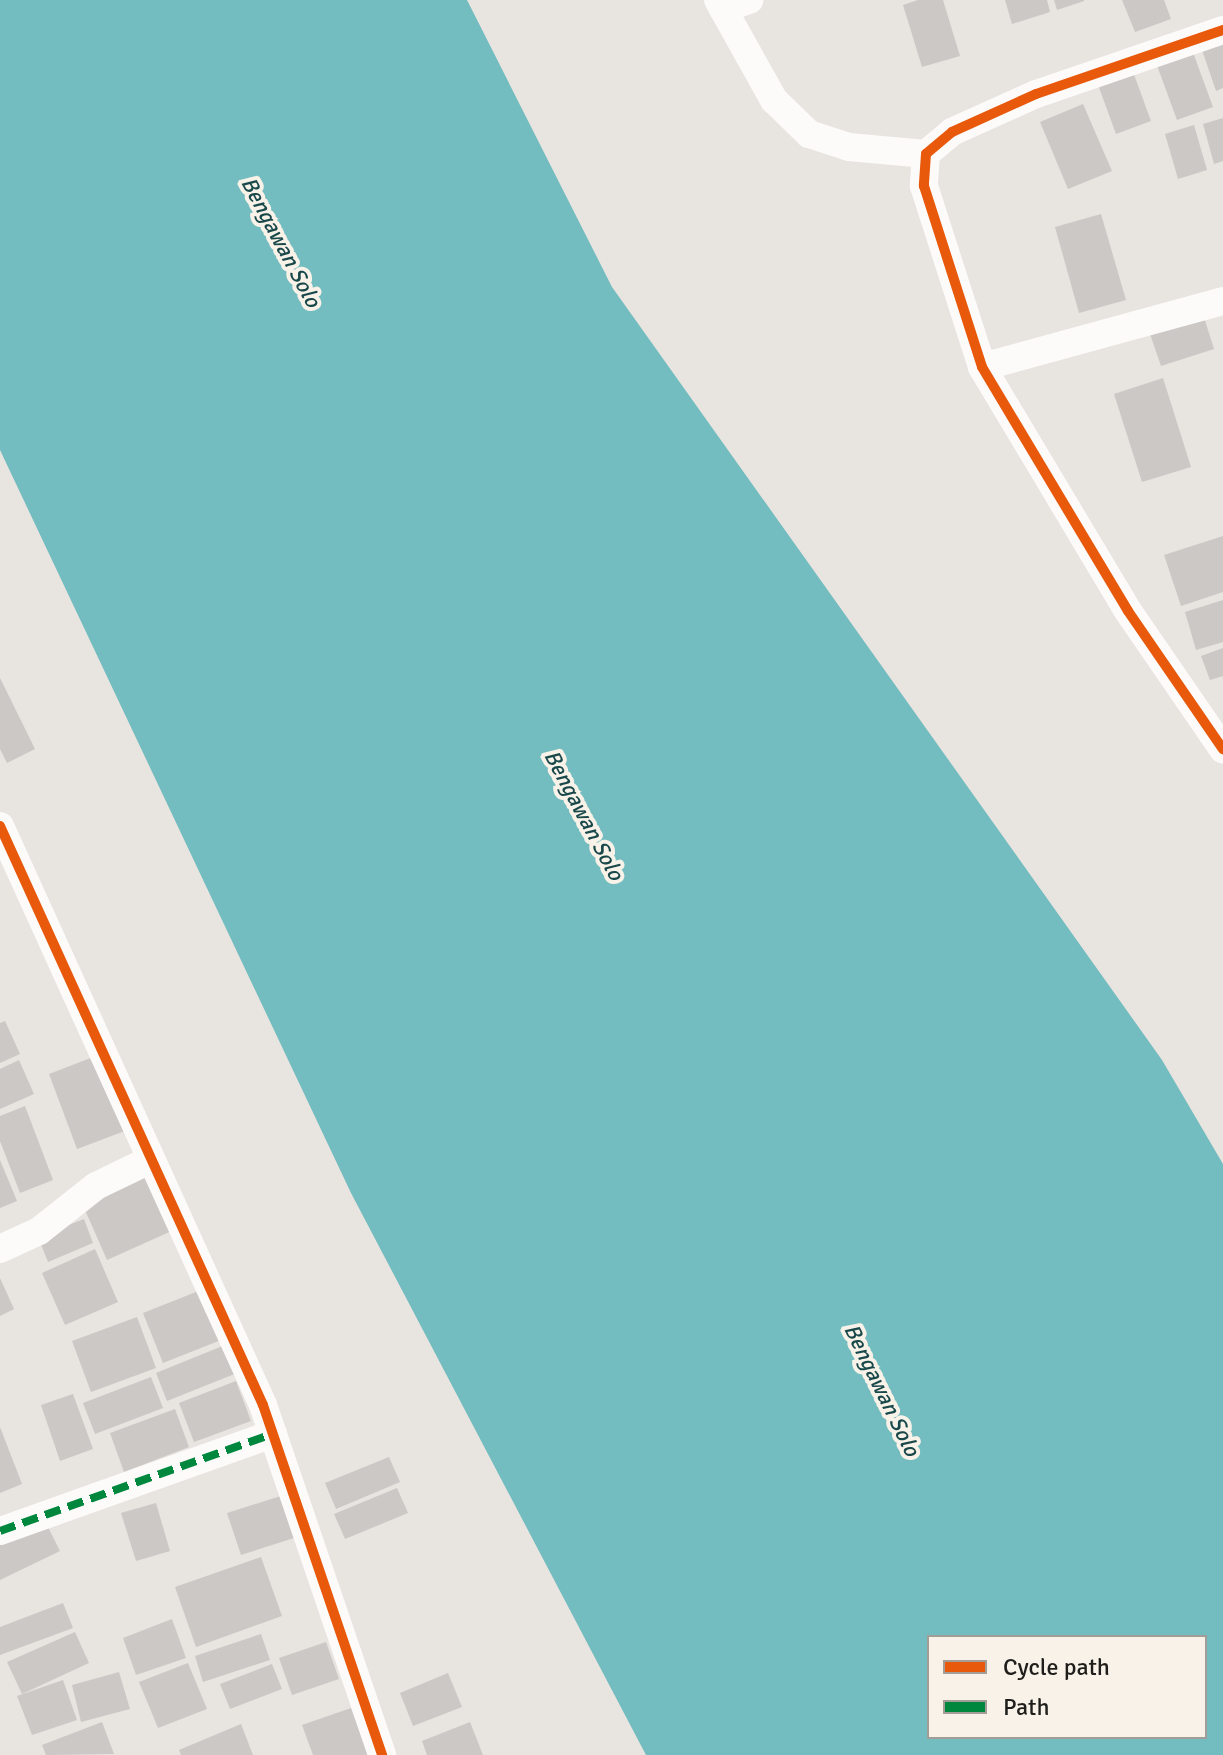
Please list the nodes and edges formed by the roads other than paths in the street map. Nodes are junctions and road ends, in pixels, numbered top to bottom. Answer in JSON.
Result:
{"nodes":[{"id":1,"x":730,"y":3,"type":"edge"},
{"id":2,"x":1223,"y":30,"type":"edge"},
{"id":3,"x":926,"y":154,"type":"junction"},
{"id":4,"x":1223,"y":301,"type":"edge"},
{"id":5,"x":982,"y":367,"type":"junction"},
{"id":6,"x":1223,"y":749,"type":"edge"},
{"id":7,"x":2,"y":835,"type":"edge"},
{"id":8,"x":150,"y":1160,"type":"junction"},
{"id":9,"x":0,"y":1249,"type":"edge"},
{"id":10,"x":273,"y":1434,"type":"junction"},
{"id":11,"x":0,"y":1531,"type":"edge"},
{"id":12,"x":382,"y":1755,"type":"edge"}],
"edges":[{"from":1,"to":3,"type":"street"},
{"from":2,"to":3,"type":"street"},
{"from":3,"to":5,"type":"street"},
{"from":4,"to":5,"type":"street"},
{"from":5,"to":6,"type":"street"},
{"from":7,"to":8,"type":"street"},
{"from":8,"to":9,"type":"street"},
{"from":8,"to":10,"type":"street"},
{"from":10,"to":11,"type":"street"},
{"from":10,"to":12,"type":"street"}]}
